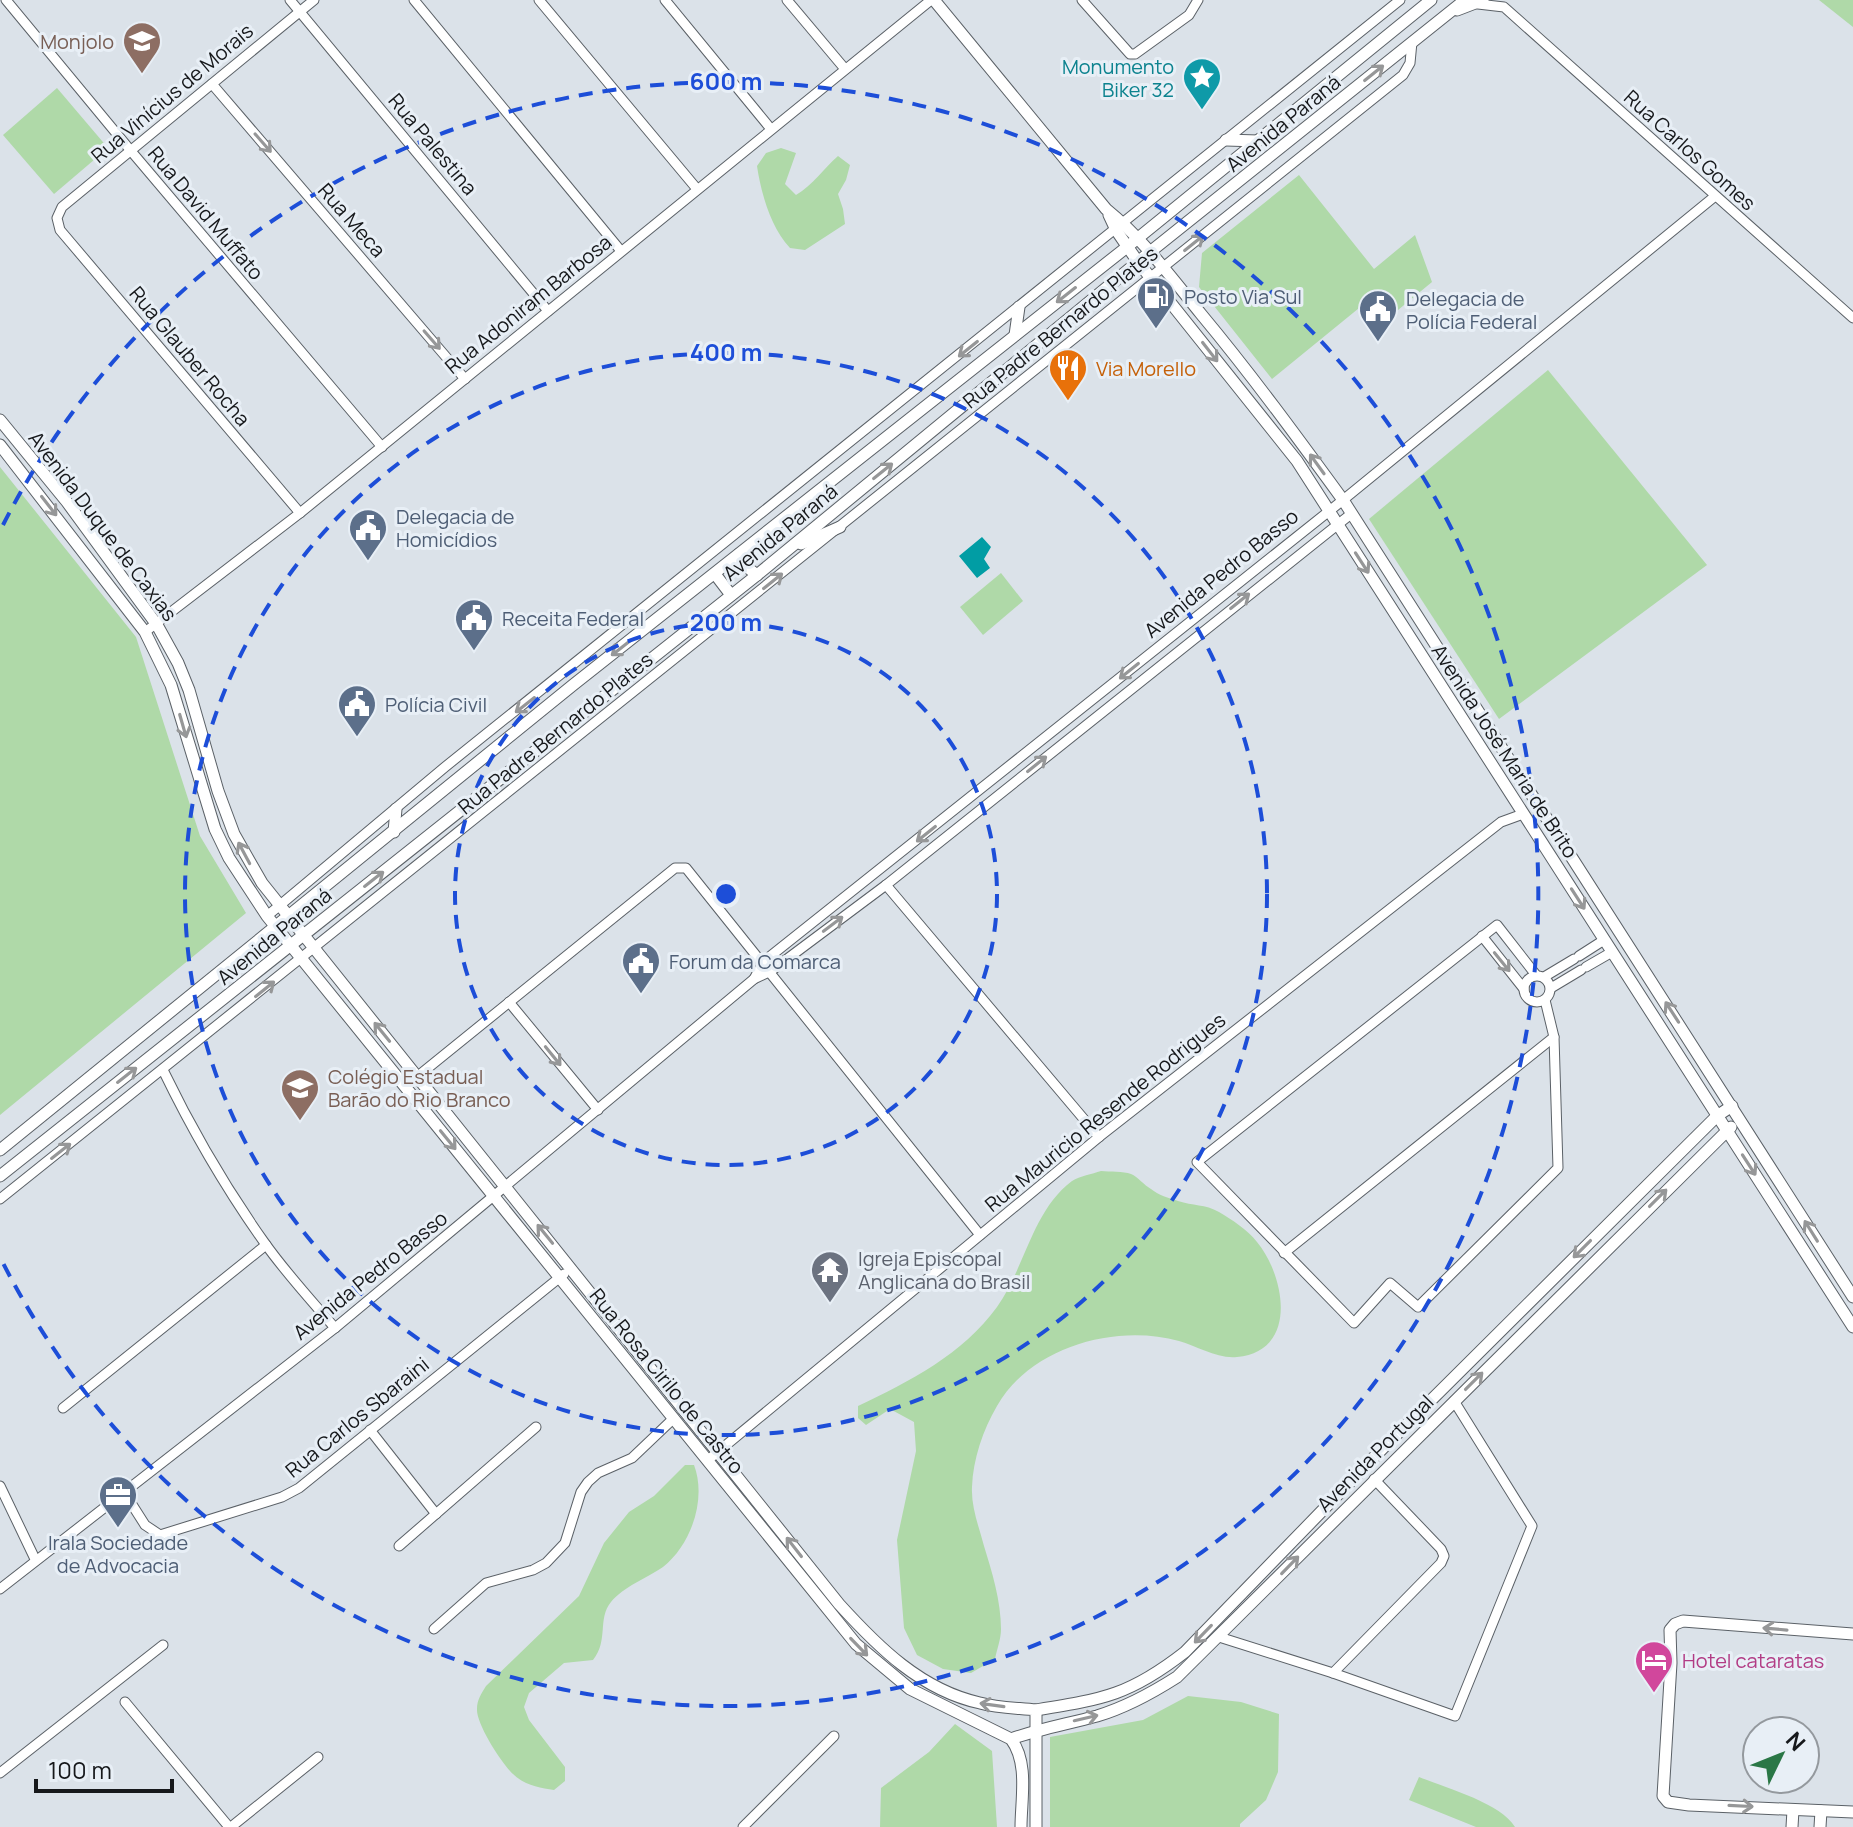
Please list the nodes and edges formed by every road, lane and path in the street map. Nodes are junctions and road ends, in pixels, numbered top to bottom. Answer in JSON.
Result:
{"nodes":[{"id":1,"x":6,"y":0,"type":"edge"},
{"id":2,"x":290,"y":0,"type":"edge"},
{"id":3,"x":314,"y":0,"type":"edge"},
{"id":4,"x":414,"y":0,"type":"edge"},
{"id":5,"x":539,"y":0,"type":"edge"},
{"id":6,"x":665,"y":0,"type":"edge"},
{"id":7,"x":787,"y":0,"type":"edge"},
{"id":8,"x":932,"y":0,"type":"edge"},
{"id":9,"x":1082,"y":0,"type":"edge"},
{"id":10,"x":1198,"y":0,"type":"edge"},
{"id":11,"x":1400,"y":0,"type":"edge"},
{"id":12,"x":1431,"y":0,"type":"edge"},
{"id":13,"x":1465,"y":0,"type":"edge"},
{"id":14,"x":1480,"y":2,"type":"edge"},
{"id":15,"x":1503,"y":4,"type":"edge"},
{"id":16,"x":299,"y":12,"type":"junction"},
{"id":17,"x":1449,"y":13,"type":"junction"},
{"id":18,"x":1412,"y":42,"type":"junction"},
{"id":19,"x":845,"y":69,"type":"junction"},
{"id":20,"x":212,"y":84,"type":"junction"},
{"id":21,"x":771,"y":129,"type":"junction"},
{"id":22,"x":1226,"y":140,"type":"junction"},
{"id":23,"x":1258,"y":141,"type":"junction"},
{"id":24,"x":131,"y":151,"type":"junction"},
{"id":25,"x":697,"y":189,"type":"junction"},
{"id":26,"x":1714,"y":197,"type":"junction"},
{"id":27,"x":57,"y":218,"type":"joint"},
{"id":28,"x":1120,"y":226,"type":"junction"},
{"id":29,"x":1138,"y":237,"type":"junction"},
{"id":30,"x":1127,"y":247,"type":"junction"},
{"id":31,"x":621,"y":251,"type":"junction"},
{"id":32,"x":1150,"y":252,"type":"junction"},
{"id":33,"x":1138,"y":262,"type":"junction"},
{"id":34,"x":1163,"y":267,"type":"junction"},
{"id":35,"x":1151,"y":278,"type":"junction"},
{"id":36,"x":1019,"y":307,"type":"junction"},
{"id":37,"x":548,"y":311,"type":"junction"},
{"id":38,"x":1853,"y":318,"type":"edge"},
{"id":39,"x":1015,"y":335,"type":"junction"},
{"id":40,"x":465,"y":379,"type":"junction"},
{"id":41,"x":1254,"y":379,"type":"junction"},
{"id":42,"x":1237,"y":387,"type":"junction"},
{"id":43,"x":0,"y":420,"type":"edge"},
{"id":44,"x":0,"y":445,"type":"edge"},
{"id":45,"x":382,"y":447,"type":"junction"},
{"id":46,"x":1343,"y":500,"type":"junction"},
{"id":47,"x":1328,"y":510,"type":"junction"},
{"id":48,"x":300,"y":513,"type":"junction"},
{"id":49,"x":1351,"y":514,"type":"junction"},
{"id":50,"x":1337,"y":524,"type":"junction"},
{"id":51,"x":840,"y":527,"type":"junction"},
{"id":52,"x":783,"y":553,"type":"junction"},
{"id":53,"x":739,"y":554,"type":"junction"},
{"id":54,"x":715,"y":574,"type":"junction"},
{"id":55,"x":757,"y":575,"type":"junction"},
{"id":56,"x":731,"y":595,"type":"junction"},
{"id":57,"x":157,"y":625,"type":"junction"},
{"id":58,"x":145,"y":632,"type":"junction"},
{"id":59,"x":396,"y":809,"type":"junction"},
{"id":60,"x":1523,"y":814,"type":"junction"},
{"id":61,"x":394,"y":832,"type":"junction"},
{"id":62,"x":886,"y":885,"type":"junction"},
{"id":63,"x":280,"y":906,"type":"junction"},
{"id":64,"x":267,"y":916,"type":"junction"},
{"id":65,"x":288,"y":917,"type":"junction"},
{"id":66,"x":276,"y":928,"type":"junction"},
{"id":67,"x":303,"y":935,"type":"junction"},
{"id":68,"x":1482,"y":936,"type":"junction"},
{"id":69,"x":1604,"y":940,"type":"junction"},
{"id":70,"x":291,"y":945,"type":"junction"},
{"id":71,"x":315,"y":949,"type":"junction"},
{"id":72,"x":1612,"y":952,"type":"junction"},
{"id":73,"x":302,"y":959,"type":"junction"},
{"id":74,"x":1574,"y":959,"type":"junction"},
{"id":75,"x":763,"y":962,"type":"junction"},
{"id":76,"x":1581,"y":970,"type":"junction"},
{"id":77,"x":771,"y":971,"type":"junction"},
{"id":78,"x":1540,"y":976,"type":"junction"},
{"id":79,"x":754,"y":979,"type":"junction"},
{"id":80,"x":1551,"y":988,"type":"junction"},
{"id":81,"x":1524,"y":989,"type":"junction"},
{"id":82,"x":1545,"y":1000,"type":"junction"},
{"id":83,"x":509,"y":1002,"type":"junction"},
{"id":84,"x":1554,"y":1037,"type":"junction"},
{"id":85,"x":163,"y":1070,"type":"junction"},
{"id":86,"x":418,"y":1076,"type":"junction"},
{"id":87,"x":1732,"y":1106,"type":"junction"},
{"id":88,"x":598,"y":1110,"type":"junction"},
{"id":89,"x":1717,"y":1116,"type":"junction"},
{"id":90,"x":1741,"y":1121,"type":"junction"},
{"id":91,"x":1726,"y":1130,"type":"junction"},
{"id":92,"x":1099,"y":1137,"type":"junction"},
{"id":93,"x":0,"y":1150,"type":"edge"},
{"id":94,"x":0,"y":1176,"type":"edge"},
{"id":95,"x":507,"y":1186,"type":"junction"},
{"id":96,"x":494,"y":1196,"type":"junction"},
{"id":97,"x":0,"y":1199,"type":"edge"},
{"id":98,"x":980,"y":1235,"type":"junction"},
{"id":99,"x":266,"y":1245,"type":"junction"},
{"id":100,"x":1284,"y":1253,"type":"junction"},
{"id":101,"x":572,"y":1268,"type":"junction"},
{"id":102,"x":560,"y":1277,"type":"junction"},
{"id":103,"x":593,"y":1294,"type":"junction"},
{"id":104,"x":1853,"y":1296,"type":"edge"},
{"id":105,"x":581,"y":1303,"type":"junction"},
{"id":106,"x":1839,"y":1305,"type":"junction"},
{"id":107,"x":1853,"y":1327,"type":"edge"},
{"id":108,"x":335,"y":1328,"type":"junction"},
{"id":109,"x":1454,"y":1401,"type":"junction"},
{"id":110,"x":63,"y":1408,"type":"dead end"},
{"id":111,"x":674,"y":1418,"type":"junction"},
{"id":112,"x":536,"y":1427,"type":"dead end"},
{"id":113,"x":370,"y":1430,"type":"junction"},
{"id":114,"x":718,"y":1451,"type":"junction"},
{"id":115,"x":708,"y":1460,"type":"junction"},
{"id":116,"x":1374,"y":1479,"type":"junction"},
{"id":117,"x":0,"y":1486,"type":"edge"},
{"id":118,"x":124,"y":1492,"type":"junction"},
{"id":119,"x":436,"y":1514,"type":"junction"},
{"id":120,"x":399,"y":1546,"type":"dead end"},
{"id":121,"x":35,"y":1559,"type":"junction"},
{"id":122,"x":0,"y":1589,"type":"edge"},
{"id":123,"x":839,"y":1604,"type":"junction"},
{"id":124,"x":828,"y":1612,"type":"junction"},
{"id":125,"x":434,"y":1629,"type":"dead end"},
{"id":126,"x":1853,"y":1634,"type":"edge"},
{"id":127,"x":1219,"y":1637,"type":"junction"},
{"id":128,"x":163,"y":1645,"type":"dead end"},
{"id":129,"x":1333,"y":1673,"type":"junction"},
{"id":130,"x":917,"y":1676,"type":"junction"},
{"id":131,"x":910,"y":1689,"type":"junction"},
{"id":132,"x":125,"y":1702,"type":"dead end"},
{"id":133,"x":1036,"y":1710,"type":"junction"},
{"id":134,"x":1037,"y":1730,"type":"junction"},
{"id":135,"x":834,"y":1736,"type":"dead end"},
{"id":136,"x":1011,"y":1739,"type":"junction"},
{"id":137,"x":318,"y":1757,"type":"dead end"},
{"id":138,"x":0,"y":1773,"type":"edge"},
{"id":139,"x":1793,"y":1810,"type":"junction"},
{"id":140,"x":1821,"y":1811,"type":"junction"},
{"id":141,"x":1853,"y":1812,"type":"edge"},
{"id":142,"x":230,"y":1827,"type":"edge"},
{"id":143,"x":743,"y":1827,"type":"edge"},
{"id":144,"x":1021,"y":1827,"type":"edge"},
{"id":145,"x":1036,"y":1827,"type":"edge"},
{"id":146,"x":1792,"y":1827,"type":"edge"},
{"id":147,"x":1820,"y":1827,"type":"edge"}],
"edges":[{"from":1,"to":24,"type":"street","name":"Rua David Muffato"},
{"from":2,"to":16,"type":"street","name":"Rua Palestina"},
{"from":3,"to":16,"type":"street","name":"Rua Vinícius de Morais"},
{"from":4,"to":31,"type":"street"},
{"from":5,"to":25,"type":"street"},
{"from":6,"to":21,"type":"street"},
{"from":7,"to":19,"type":"street"},
{"from":8,"to":19,"type":"street","name":"Rua Adoniram Barbosa"},
{"from":8,"to":28,"type":"main road","name":"Avenida José Maria de Brito"},
{"from":9,"to":10,"type":"street"},
{"from":11,"to":22,"type":"street","name":"Avenida Paraná"},
{"from":12,"to":23,"type":"main road","name":"Avenida Paraná"},
{"from":13,"to":17,"type":"main road","name":"Avenida Paraná"},
{"from":14,"to":15,"type":"street","name":"Rua Carlos Gomes"},
{"from":14,"to":17,"type":"main road"},
{"from":15,"to":26,"type":"street","name":"Rua Carlos Gomes"},
{"from":16,"to":20,"type":"street","name":"Rua Vinícius de Morais"},
{"from":16,"to":37,"type":"street","name":"Rua Palestina"},
{"from":17,"to":18,"type":"main road","name":"Avenida Paraná"},
{"from":32,"to":18,"type":"main road","name":"Avenida Paraná","one_way":true},
{"from":34,"to":18,"type":"street","name":"Rua Padre Bernardo Plates","one_way":true},
{"from":19,"to":21,"type":"street","name":"Rua Adoniram Barbosa"},
{"from":20,"to":24,"type":"street","name":"Rua Vinícius de Morais"},
{"from":20,"to":40,"type":"street","name":"Rua Meca","one_way":true},
{"from":21,"to":25,"type":"street","name":"Rua Adoniram Barbosa"},
{"from":22,"to":23,"type":"main road"},
{"from":22,"to":28,"type":"street","name":"Avenida Paraná"},
{"from":23,"to":29,"type":"main road","name":"Avenida Paraná"},
{"from":24,"to":27,"type":"street","name":"Rua Vinícius de Morais"},
{"from":24,"to":45,"type":"street","name":"Rua David Muffato"},
{"from":25,"to":31,"type":"street","name":"Rua Adoniram Barbosa"},
{"from":26,"to":38,"type":"street","name":"Rua Carlos Gomes"},
{"from":26,"to":46,"type":"street","name":"Avenida Pedro Basso"},
{"from":27,"to":48,"type":"street","name":"Rua Glauber Rocha"},
{"from":28,"to":29,"type":"main road","name":"Avenida José Maria de Brito"},
{"from":28,"to":30,"type":"main road","name":"Avenida José Maria de Brito"},
{"from":28,"to":36,"type":"street","name":"Avenida Paraná"},
{"from":29,"to":30,"type":"main road","name":"Avenida Paraná"},
{"from":29,"to":32,"type":"main road","name":"Avenida José Maria de Brito"},
{"from":30,"to":33,"type":"main road","name":"Avenida José Maria de Brito"},
{"from":30,"to":39,"type":"main road","name":"Avenida Paraná","one_way":true},
{"from":31,"to":37,"type":"street","name":"Rua Adoniram Barbosa"},
{"from":32,"to":33,"type":"main road","name":"Avenida Paraná"},
{"from":32,"to":34,"type":"main road","name":"Avenida José Maria de Brito"},
{"from":33,"to":35,"type":"main road","name":"Avenida José Maria de Brito"},
{"from":52,"to":33,"type":"main road","name":"Avenida Paraná","one_way":true},
{"from":34,"to":35,"type":"street","name":"Rua Padre Bernardo Plates"},
{"from":34,"to":41,"type":"main road","name":"Avenida José Maria de Brito"},
{"from":35,"to":42,"type":"main road","name":"Avenida José Maria de Brito","one_way":true},
{"from":35,"to":51,"type":"street","name":"Rua Padre Bernardo Plates"},
{"from":36,"to":39,"type":"main road"},
{"from":36,"to":59,"type":"street","name":"Avenida Paraná","one_way":true},
{"from":37,"to":40,"type":"street","name":"Rua Adoniram Barbosa"},
{"from":39,"to":53,"type":"main road","name":"Avenida Paraná"},
{"from":40,"to":45,"type":"street","name":"Rua Adoniram Barbosa"},
{"from":41,"to":42,"type":"main road"},
{"from":46,"to":41,"type":"main road","name":"Avenida José Maria de Brito","one_way":true},
{"from":42,"to":47,"type":"main road","name":"Avenida José Maria de Brito"},
{"from":43,"to":57,"type":"main road","name":"Avenida Duque de Caxias"},
{"from":44,"to":58,"type":"main road","name":"Avenida Duque de Caxias","one_way":true},
{"from":45,"to":48,"type":"street","name":"Rua Adoniram Barbosa"},
{"from":46,"to":47,"type":"street","name":"Avenida Pedro Basso"},
{"from":46,"to":49,"type":"main road","name":"Avenida José Maria de Brito"},
{"from":47,"to":50,"type":"main road","name":"Avenida José Maria de Brito"},
{"from":47,"to":75,"type":"street","name":"Avenida Pedro Basso","one_way":true},
{"from":48,"to":57,"type":"street","name":"Rua Adoniram Barbosa"},
{"from":49,"to":50,"type":"street","name":"Avenida Pedro Basso"},
{"from":87,"to":49,"type":"main road","name":"Avenida José Maria de Brito","one_way":true},
{"from":50,"to":60,"type":"main road","name":"Avenida José Maria de Brito","one_way":true},
{"from":62,"to":50,"type":"street","name":"Avenida Pedro Basso","one_way":true},
{"from":51,"to":52,"type":"main road"},
{"from":71,"to":51,"type":"street","name":"Rua Padre Bernardo Plates","one_way":true},
{"from":52,"to":55,"type":"main road","name":"Avenida Paraná"},
{"from":53,"to":54,"type":"main road","name":"Avenida Paraná"},
{"from":53,"to":55,"type":"main road"},
{"from":54,"to":56,"type":"main road"},
{"from":54,"to":61,"type":"main road","name":"Avenida Paraná","one_way":true},
{"from":55,"to":56,"type":"main road","name":"Avenida Paraná"},
{"from":67,"to":56,"type":"main road","name":"Avenida Paraná","one_way":true},
{"from":57,"to":58,"type":"street","name":"Rua Adoniram Barbosa"},
{"from":63,"to":57,"type":"main road","name":"Avenida Duque de Caxias","one_way":true},
{"from":58,"to":64,"type":"main road","name":"Avenida Duque de Caxias","one_way":true},
{"from":59,"to":61,"type":"main road"},
{"from":59,"to":63,"type":"street","name":"Avenida Paraná"},
{"from":60,"to":69,"type":"main road","name":"Avenida José Maria de Brito","one_way":true},
{"from":60,"to":92,"type":"street","name":"Rua Mauricio Resende Rodrigues"},
{"from":61,"to":65,"type":"main road","name":"Avenida Paraná"},
{"from":77,"to":62,"type":"street","name":"Avenida Pedro Basso","one_way":true},
{"from":62,"to":92,"type":"street"},
{"from":63,"to":64,"type":"street","name":"Avenida Paraná"},
{"from":63,"to":65,"type":"main road","name":"Avenida Duque de Caxias"},
{"from":64,"to":66,"type":"main road","name":"Avenida Duque de Caxias"},
{"from":65,"to":66,"type":"main road","name":"Avenida Paraná"},
{"from":65,"to":67,"type":"main road","name":"Avenida Duque de Caxias"},
{"from":66,"to":70,"type":"main road","name":"Rua Rosa Cirilo de Castro"},
{"from":66,"to":93,"type":"main road","name":"Avenida Paraná"},
{"from":67,"to":70,"type":"main road","name":"Avenida Paraná"},
{"from":67,"to":71,"type":"main road","name":"Avenida Duque de Caxias"},
{"from":68,"to":78,"type":"street"},
{"from":68,"to":81,"type":"street","one_way":true},
{"from":68,"to":100,"type":"street"},
{"from":69,"to":72,"type":"main road","name":"Avenida José Maria de Brito"},
{"from":69,"to":74,"type":"street"},
{"from":70,"to":73,"type":"main road","name":"Rua Rosa Cirilo de Castro"},
{"from":94,"to":70,"type":"main road","name":"Avenida Paraná","one_way":true},
{"from":71,"to":73,"type":"street","name":"Rua Padre Bernardo Plates"},
{"from":86,"to":71,"type":"main road","name":"Avenida Duque de Caxias","one_way":true},
{"from":72,"to":76,"type":"street"},
{"from":72,"to":89,"type":"main road","name":"Avenida José Maria de Brito"},
{"from":85,"to":73,"type":"street","name":"Rua Padre Bernardo Plates","one_way":true},
{"from":73,"to":96,"type":"main road","name":"Rua Rosa Cirilo de Castro","one_way":true},
{"from":74,"to":76,"type":"street"},
{"from":74,"to":78,"type":"street"},
{"from":75,"to":77,"type":"street"},
{"from":75,"to":79,"type":"street","name":"Avenida Pedro Basso"},
{"from":75,"to":83,"type":"street"},
{"from":76,"to":80,"type":"street"},
{"from":77,"to":79,"type":"street","name":"Avenida Pedro Basso"},
{"from":77,"to":98,"type":"street"},
{"from":78,"to":80,"type":"street"},
{"from":78,"to":81,"type":"street"},
{"from":79,"to":88,"type":"street","name":"Avenida Pedro Basso"},
{"from":80,"to":82,"type":"street"},
{"from":81,"to":82,"type":"street"},
{"from":82,"to":84,"type":"street"},
{"from":83,"to":86,"type":"street"},
{"from":83,"to":88,"type":"street","one_way":true},
{"from":84,"to":100,"type":"street"},
{"from":84,"to":100,"type":"street"},
{"from":97,"to":85,"type":"street","name":"Rua Padre Bernardo Plates","one_way":true},
{"from":85,"to":99,"type":"street"},
{"from":86,"to":95,"type":"main road","name":"Avenida Duque de Caxias"},
{"from":87,"to":89,"type":"main road","name":"Avenida Portugal"},
{"from":87,"to":90,"type":"main road","name":"Avenida José Maria de Brito"},
{"from":88,"to":95,"type":"street","name":"Avenida Pedro Basso"},
{"from":89,"to":91,"type":"main road","name":"Avenida José Maria de Brito"},
{"from":89,"to":133,"type":"main road","name":"Avenida Portugal","one_way":true},
{"from":90,"to":91,"type":"main road","name":"Avenida Portugal"},
{"from":104,"to":90,"type":"main road","name":"Avenida José Maria de Brito","one_way":true},
{"from":91,"to":106,"type":"main road","name":"Avenida José Maria de Brito","one_way":true},
{"from":109,"to":91,"type":"main road","name":"Avenida Portugal","one_way":true},
{"from":92,"to":98,"type":"street","name":"Rua Mauricio Resende Rodrigues"},
{"from":95,"to":96,"type":"street","name":"Avenida Pedro Basso"},
{"from":101,"to":95,"type":"main road","name":"Avenida Duque de Caxias","one_way":true},
{"from":96,"to":102,"type":"main road","name":"Rua Rosa Cirilo de Castro"},
{"from":96,"to":108,"type":"street","name":"Avenida Pedro Basso"},
{"from":98,"to":114,"type":"street","name":"Rua Mauricio Resende Rodrigues"},
{"from":99,"to":108,"type":"street"},
{"from":99,"to":110,"type":"street"},
{"from":101,"to":102,"type":"street","name":"Rua Carlos Sbaraini"},
{"from":101,"to":103,"type":"main road","name":"Avenida Duque de Caxias"},
{"from":102,"to":105,"type":"main road","name":"Rua Rosa Cirilo de Castro"},
{"from":102,"to":113,"type":"street","name":"Rua Carlos Sbaraini"},
{"from":103,"to":105,"type":"main road"},
{"from":103,"to":114,"type":"main road","name":"Avenida Portugal"},
{"from":104,"to":106,"type":"street"},
{"from":105,"to":111,"type":"main road","name":"Rua Rosa Cirilo de Castro"},
{"from":106,"to":107,"type":"main road","name":"Avenida José Maria de Brito"},
{"from":108,"to":118,"type":"street","name":"Avenida Pedro Basso"},
{"from":109,"to":116,"type":"main road","name":"Avenida Portugal"},
{"from":109,"to":129,"type":"street"},
{"from":111,"to":115,"type":"main road","name":"Rua Rosa Cirilo de Castro"},
{"from":111,"to":125,"type":"street"},
{"from":112,"to":119,"type":"street"},
{"from":113,"to":118,"type":"street","name":"Rua Carlos Sbaraini"},
{"from":113,"to":119,"type":"street"},
{"from":114,"to":115,"type":"street","name":"Rua Mauricio Resende Rodrigues"},
{"from":123,"to":114,"type":"main road","name":"Avenida Portugal","one_way":true},
{"from":115,"to":124,"type":"main road","name":"Rua Rosa Cirilo de Castro"},
{"from":127,"to":116,"type":"main road","name":"Avenida Portugal","one_way":true},
{"from":116,"to":129,"type":"street"},
{"from":117,"to":121,"type":"street"},
{"from":118,"to":121,"type":"street","name":"Avenida Pedro Basso"},
{"from":119,"to":120,"type":"street"},
{"from":121,"to":122,"type":"street","name":"Avenida Pedro Basso"},
{"from":123,"to":124,"type":"main road"},
{"from":123,"to":130,"type":"main road","name":"Avenida Portugal"},
{"from":124,"to":131,"type":"main road","name":"Rua Rosa Cirilo de Castro","one_way":true},
{"from":126,"to":139,"type":"main road","one_way":true},
{"from":127,"to":129,"type":"street"},
{"from":134,"to":127,"type":"main road","name":"Avenida Portugal","one_way":true},
{"from":128,"to":138,"type":"street"},
{"from":130,"to":131,"type":"main road"},
{"from":133,"to":130,"type":"main road","name":"Avenida Portugal","one_way":true},
{"from":131,"to":136,"type":"main road","name":"Rua Rosa Cirilo de Castro"},
{"from":132,"to":142,"type":"street"},
{"from":133,"to":134,"type":"main road"},
{"from":134,"to":136,"type":"main road","name":"Avenida Portugal"},
{"from":134,"to":145,"type":"main road"},
{"from":135,"to":143,"type":"street"},
{"from":136,"to":144,"type":"main road"},
{"from":137,"to":142,"type":"street"},
{"from":139,"to":140,"type":"main road"},
{"from":139,"to":146,"type":"main road"},
{"from":140,"to":141,"type":"main road"},
{"from":140,"to":147,"type":"main road"}]}
